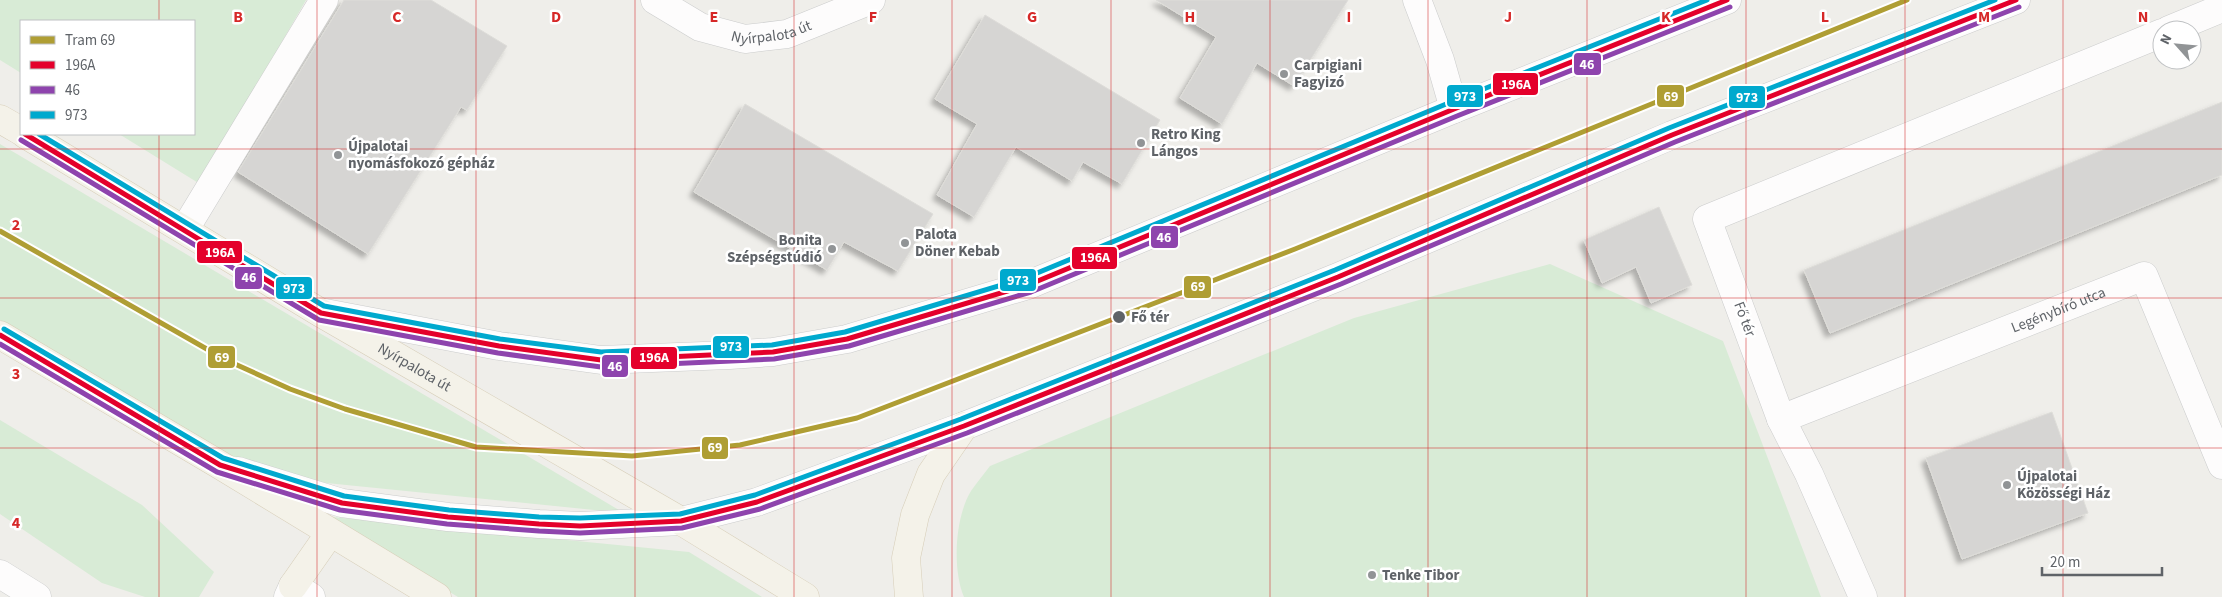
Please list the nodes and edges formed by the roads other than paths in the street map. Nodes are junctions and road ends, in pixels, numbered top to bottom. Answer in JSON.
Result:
{"nodes":[{"id":1,"x":324,"y":0,"type":"edge"},
{"id":2,"x":655,"y":0,"type":"edge"},
{"id":3,"x":1417,"y":0,"type":"edge"},
{"id":4,"x":1727,"y":0,"type":"edge"},
{"id":5,"x":2016,"y":0,"type":"edge"},
{"id":6,"x":864,"y":1,"type":"edge"},
{"id":7,"x":2222,"y":8,"type":"edge"},
{"id":8,"x":2193,"y":20,"type":"edge"},
{"id":9,"x":2152,"y":37,"type":"edge"},
{"id":10,"x":1454,"y":109,"type":"junction"},
{"id":11,"x":0,"y":119,"type":"edge"},
{"id":12,"x":20,"y":130,"type":"edge"},
{"id":13,"x":27,"y":135,"type":"edge"},
{"id":14,"x":185,"y":229,"type":"junction"},
{"id":15,"x":321,"y":313,"type":"junction"},
{"id":16,"x":0,"y":335,"type":"edge"},
{"id":17,"x":1781,"y":419,"type":"junction"},
{"id":18,"x":964,"y":426,"type":"junction"},
{"id":19,"x":220,"y":465,"type":"junction"},
{"id":20,"x":2222,"y":465,"type":"edge"},
{"id":21,"x":681,"y":521,"type":"junction"},
{"id":22,"x":330,"y":533,"type":"junction"},
{"id":23,"x":0,"y":574,"type":"edge"},
{"id":24,"x":297,"y":593,"type":"edge"},
{"id":25,"x":38,"y":597,"type":"edge"},
{"id":26,"x":436,"y":597,"type":"edge"},
{"id":27,"x":805,"y":597,"type":"edge"},
{"id":28,"x":909,"y":597,"type":"edge"},
{"id":29,"x":1862,"y":597,"type":"edge"}],
"edges":[{"from":1,"to":14,"type":"street"},
{"from":2,"to":6,"type":"street","name":"Nyírpalota út"},
{"from":3,"to":10,"type":"street"},
{"from":4,"to":10,"type":"street"},
{"from":5,"to":18,"type":"street"},
{"from":7,"to":8,"type":"street"},
{"from":9,"to":17,"type":"street","name":"Fő tér"},
{"from":10,"to":15,"type":"street"},
{"from":11,"to":12,"type":"main road"},
{"from":13,"to":14,"type":"main road","name":"Nyírpalota út"},
{"from":14,"to":15,"type":"main road","name":"Nyírpalota út"},
{"from":15,"to":21,"type":"main road","name":"Nyírpalota út"},
{"from":16,"to":19,"type":"main road"},
{"from":17,"to":20,"type":"street","name":"Legénybíró utca"},
{"from":17,"to":29,"type":"street","name":"Fő tér"},
{"from":18,"to":21,"type":"street"},
{"from":18,"to":28,"type":"main road"},
{"from":19,"to":21,"type":"street"},
{"from":19,"to":22,"type":"main road"},
{"from":21,"to":27,"type":"main road","name":"Nyírpalota út"},
{"from":22,"to":24,"type":"main road"},
{"from":22,"to":26,"type":"main road"},
{"from":23,"to":25,"type":"street"}]}
